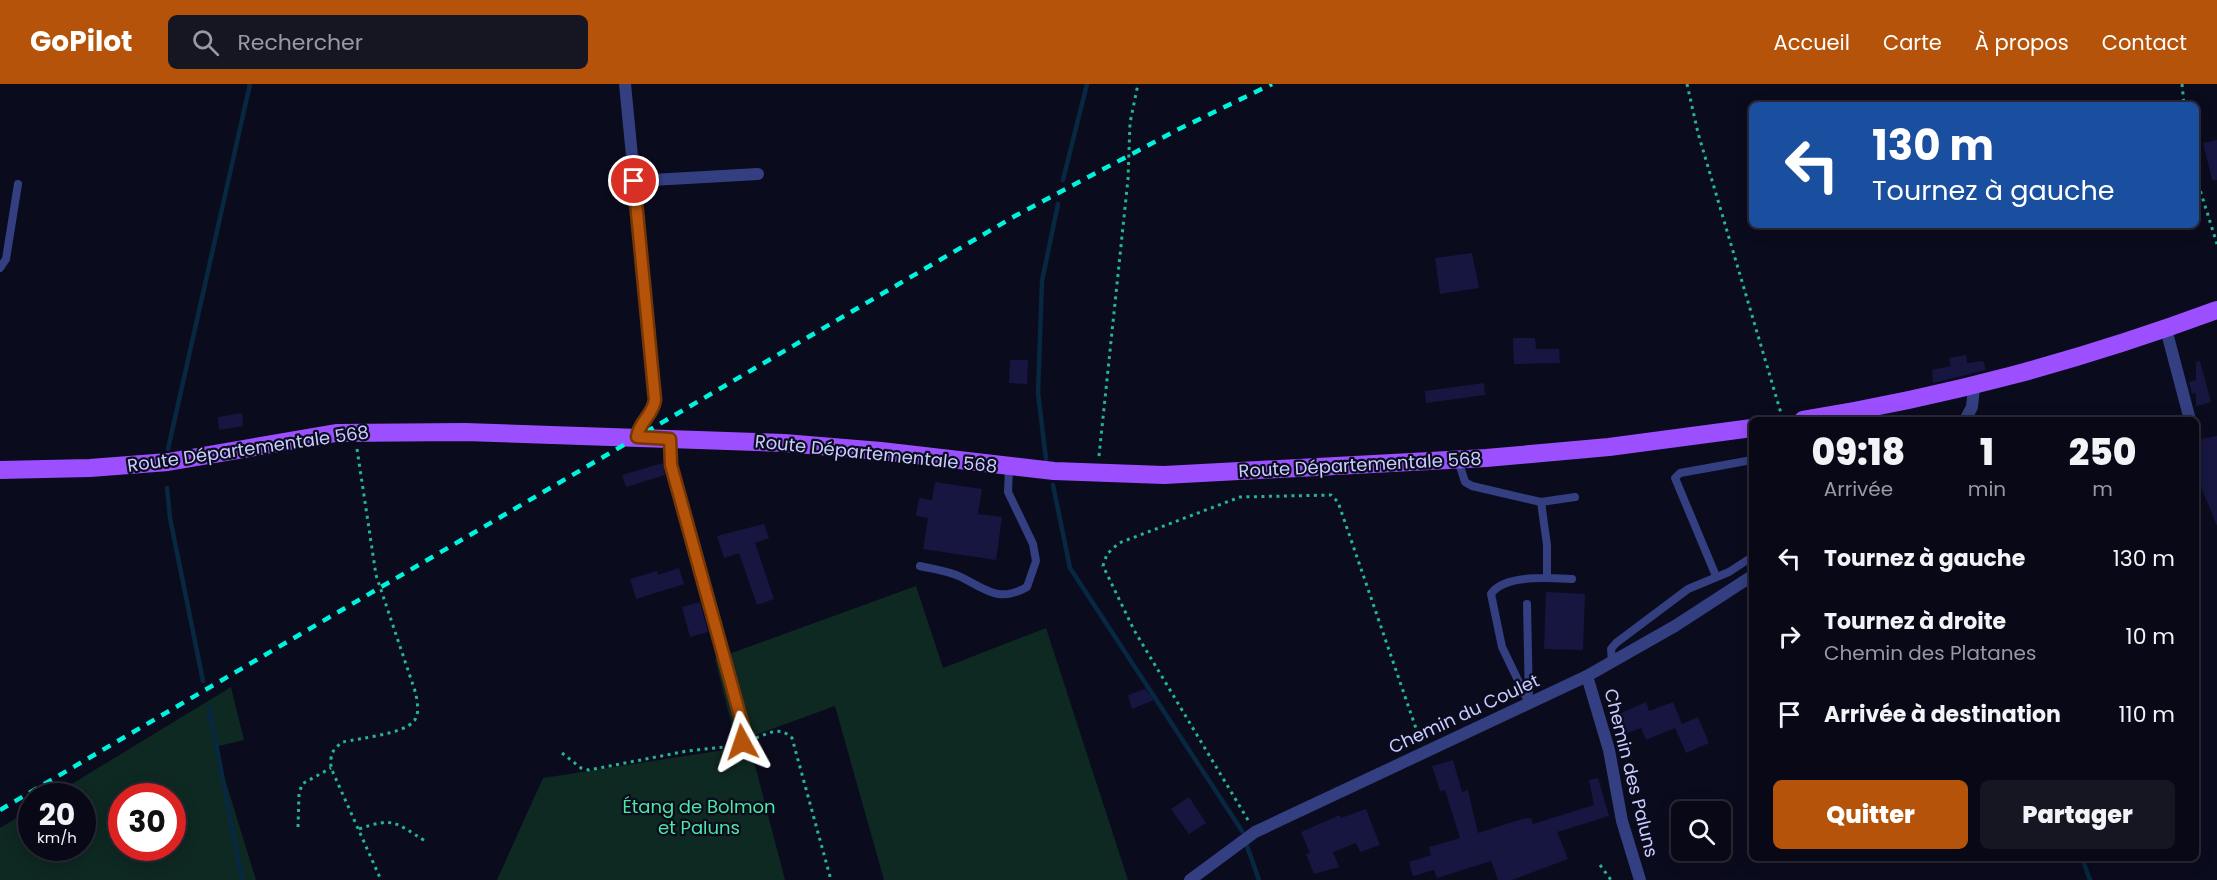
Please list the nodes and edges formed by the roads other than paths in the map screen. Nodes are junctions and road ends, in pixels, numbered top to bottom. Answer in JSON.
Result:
{"nodes":[{"id":1,"x":625,"y":84,"type":"edge"},
{"id":2,"x":758,"y":174,"type":"dead end"},
{"id":3,"x":634,"y":181,"type":"junction"},
{"id":4,"x":18,"y":184,"type":"dead end"},
{"id":5,"x":0,"y":268,"type":"edge"},
{"id":6,"x":2217,"y":310,"type":"edge"},
{"id":7,"x":2166,"y":329,"type":"junction"},
{"id":8,"x":1974,"y":387,"type":"junction"},
{"id":9,"x":1819,"y":417,"type":"edge"},
{"id":10,"x":1967,"y":417,"type":"edge"},
{"id":11,"x":2189,"y":417,"type":"edge"},
{"id":12,"x":1749,"y":428,"type":"edge"},
{"id":13,"x":637,"y":437,"type":"junction"},
{"id":14,"x":670,"y":439,"type":"junction"},
{"id":15,"x":1458,"y":459,"type":"junction"},
{"id":16,"x":1749,"y":461,"type":"edge"},
{"id":17,"x":1010,"y":467,"type":"junction"},
{"id":18,"x":0,"y":470,"type":"edge"},
{"id":19,"x":1575,"y":497,"type":"dead end"},
{"id":20,"x":1541,"y":502,"type":"junction"},
{"id":21,"x":1749,"y":559,"type":"edge"},
{"id":22,"x":920,"y":566,"type":"dead end"},
{"id":23,"x":1716,"y":576,"type":"junction"},
{"id":24,"x":1547,"y":578,"type":"junction"},
{"id":25,"x":1749,"y":578,"type":"edge"},
{"id":26,"x":1572,"y":579,"type":"dead end"},
{"id":27,"x":1527,"y":604,"type":"dead end"},
{"id":28,"x":1612,"y":662,"type":"junction"},
{"id":29,"x":1587,"y":676,"type":"junction"},
{"id":30,"x":1529,"y":703,"type":"junction"},
{"id":31,"x":736,"y":757,"type":"dead end"},
{"id":32,"x":1190,"y":880,"type":"edge"},
{"id":33,"x":1640,"y":880,"type":"edge"}],
"edges":[{"from":1,"to":3,"type":"street"},
{"from":2,"to":3,"type":"street"},
{"from":3,"to":13,"type":"street"},
{"from":4,"to":5,"type":"lane"},
{"from":6,"to":7,"type":"main road"},
{"from":7,"to":8,"type":"main road"},
{"from":7,"to":11,"type":"street"},
{"from":8,"to":9,"type":"main road"},
{"from":8,"to":10,"type":"street"},
{"from":12,"to":15,"type":"main road","name":"Route Départementale 568"},
{"from":13,"to":14,"type":"main road","name":"Route Départementale 568"},
{"from":13,"to":18,"type":"main road","name":"Route Départementale 568"},
{"from":14,"to":17,"type":"main road","name":"Route Départementale 568"},
{"from":14,"to":31,"type":"street"},
{"from":15,"to":17,"type":"main road","name":"Route Départementale 568"},
{"from":15,"to":20,"type":"lane"},
{"from":16,"to":23,"type":"lane"},
{"from":17,"to":22,"type":"lane"},
{"from":19,"to":20,"type":"lane"},
{"from":20,"to":24,"type":"lane"},
{"from":21,"to":23,"type":"lane"},
{"from":23,"to":28,"type":"lane"},
{"from":24,"to":26,"type":"lane"},
{"from":24,"to":30,"type":"lane"},
{"from":25,"to":28,"type":"street","name":"Chemin du Coulet"},
{"from":27,"to":30,"type":"lane"},
{"from":28,"to":29,"type":"street","name":"Chemin du Coulet"},
{"from":29,"to":30,"type":"street","name":"Chemin du Coulet"},
{"from":29,"to":33,"type":"street","name":"Chemin des Paluns"},
{"from":30,"to":32,"type":"street","name":"Chemin du Coulet"}]}
